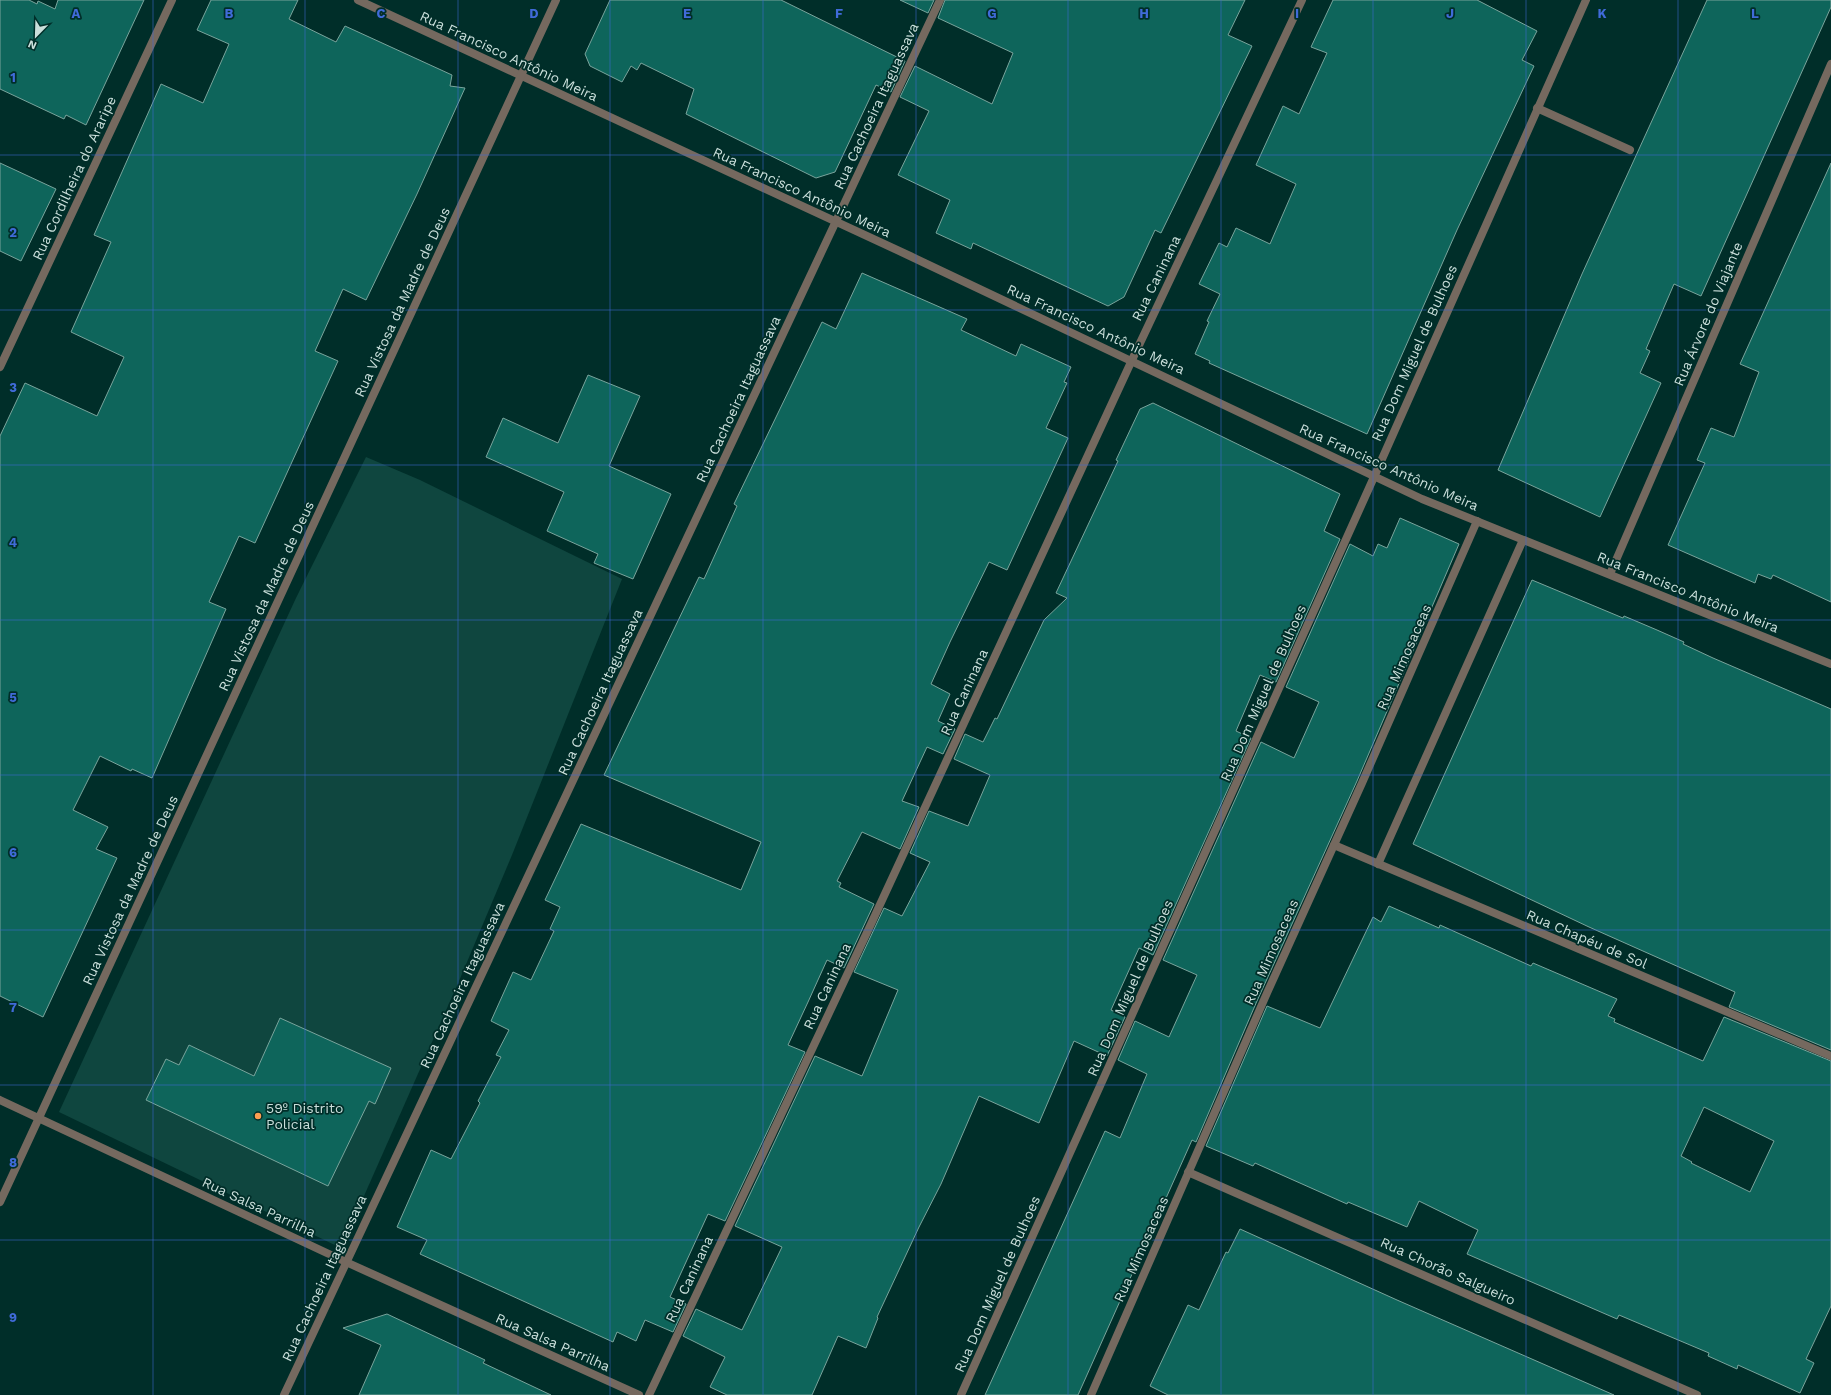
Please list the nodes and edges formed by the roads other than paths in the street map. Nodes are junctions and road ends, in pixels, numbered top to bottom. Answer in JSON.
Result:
{"nodes":[{"id":1,"x":172,"y":0,"type":"edge"},
{"id":2,"x":358,"y":0,"type":"edge"},
{"id":3,"x":556,"y":0,"type":"edge"},
{"id":4,"x":940,"y":0,"type":"edge"},
{"id":5,"x":1302,"y":0,"type":"edge"},
{"id":6,"x":1586,"y":0,"type":"edge"},
{"id":7,"x":1831,"y":64,"type":"edge"},
{"id":8,"x":520,"y":76,"type":"junction"},
{"id":9,"x":1537,"y":108,"type":"junction"},
{"id":10,"x":1630,"y":150,"type":"dead end"},
{"id":11,"x":836,"y":222,"type":"junction"},
{"id":12,"x":1132,"y":360,"type":"junction"},
{"id":13,"x":0,"y":367,"type":"edge"},
{"id":14,"x":1374,"y":477,"type":"junction"},
{"id":15,"x":1477,"y":521,"type":"junction"},
{"id":16,"x":1523,"y":540,"type":"junction"},
{"id":17,"x":1610,"y":574,"type":"junction"},
{"id":18,"x":1831,"y":664,"type":"edge"},
{"id":19,"x":1334,"y":845,"type":"junction"},
{"id":20,"x":1378,"y":864,"type":"junction"},
{"id":21,"x":1831,"y":1056,"type":"edge"},
{"id":22,"x":0,"y":1100,"type":"edge"},
{"id":23,"x":39,"y":1118,"type":"junction"},
{"id":24,"x":1188,"y":1172,"type":"junction"},
{"id":25,"x":0,"y":1202,"type":"edge"},
{"id":26,"x":346,"y":1262,"type":"junction"},
{"id":27,"x":284,"y":1395,"type":"edge"},
{"id":28,"x":639,"y":1395,"type":"edge"},
{"id":29,"x":649,"y":1395,"type":"edge"},
{"id":30,"x":961,"y":1395,"type":"edge"},
{"id":31,"x":1091,"y":1395,"type":"edge"},
{"id":32,"x":1697,"y":1395,"type":"edge"}],
"edges":[{"from":1,"to":13,"type":"street","name":"Rua Cordilheira do Araripe"},
{"from":2,"to":8,"type":"street","name":"Rua Francisco Antônio Meira"},
{"from":3,"to":8,"type":"street","name":"Rua Vistosa da Madre de Deus"},
{"from":4,"to":11,"type":"street","name":"Rua Cachoeira Itaguassava"},
{"from":5,"to":12,"type":"street","name":"Rua Caninana"},
{"from":6,"to":9,"type":"street","name":"Rua Dom Miguel de Bulhoes"},
{"from":7,"to":17,"type":"street","name":"Rua Árvore do Viajante"},
{"from":8,"to":11,"type":"street","name":"Rua Francisco Antônio Meira"},
{"from":8,"to":23,"type":"street","name":"Rua Vistosa da Madre de Deus"},
{"from":9,"to":10,"type":"street"},
{"from":9,"to":14,"type":"street","name":"Rua Dom Miguel de Bulhoes"},
{"from":11,"to":12,"type":"street","name":"Rua Francisco Antônio Meira"},
{"from":11,"to":26,"type":"street","name":"Rua Cachoeira Itaguassava"},
{"from":12,"to":14,"type":"street","name":"Rua Francisco Antônio Meira"},
{"from":12,"to":29,"type":"street","name":"Rua Caninana"},
{"from":14,"to":15,"type":"street","name":"Rua Francisco Antônio Meira"},
{"from":14,"to":30,"type":"street","name":"Rua Dom Miguel de Bulhoes"},
{"from":15,"to":16,"type":"street","name":"Rua Francisco Antônio Meira"},
{"from":15,"to":19,"type":"street","name":"Rua Mimosaceas"},
{"from":16,"to":17,"type":"street","name":"Rua Francisco Antônio Meira"},
{"from":16,"to":20,"type":"street"},
{"from":17,"to":18,"type":"street","name":"Rua Francisco Antônio Meira"},
{"from":19,"to":20,"type":"street","name":"Rua Chapéu de Sol"},
{"from":19,"to":24,"type":"street","name":"Rua Mimosaceas"},
{"from":20,"to":21,"type":"street","name":"Rua Chapéu de Sol"},
{"from":22,"to":23,"type":"street","name":"Rua Salsa Parrilha"},
{"from":23,"to":25,"type":"street","name":"Rua Vistosa da Madre de Deus"},
{"from":23,"to":26,"type":"street","name":"Rua Salsa Parrilha"},
{"from":24,"to":31,"type":"street","name":"Rua Mimosaceas"},
{"from":24,"to":32,"type":"street","name":"Rua Chorão Salgueiro"},
{"from":26,"to":27,"type":"street","name":"Rua Cachoeira Itaguassava"},
{"from":26,"to":28,"type":"street","name":"Rua Salsa Parrilha"}]}
